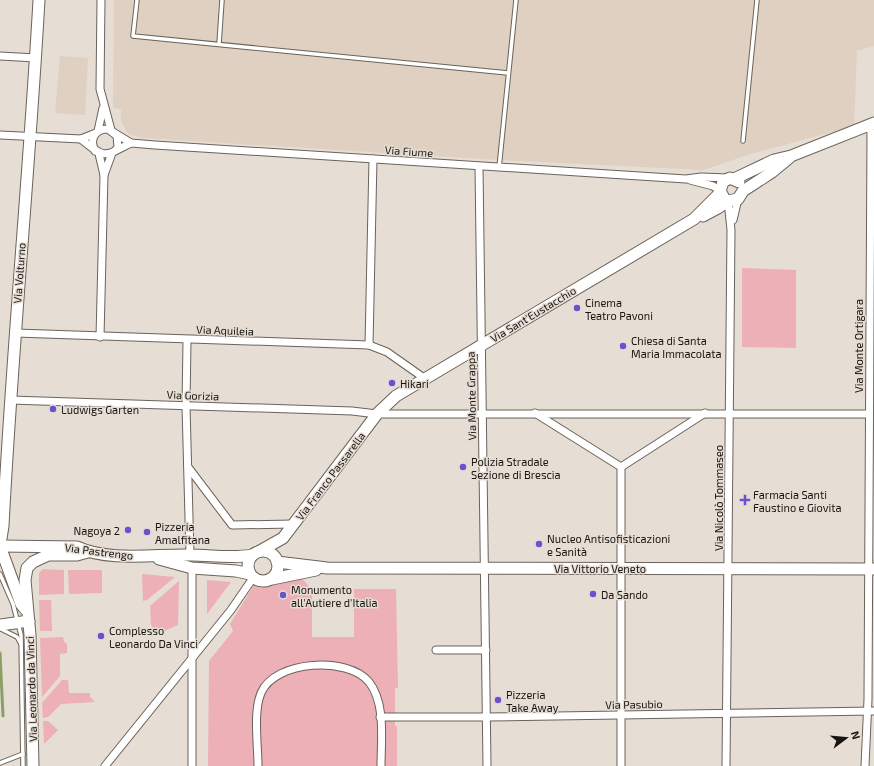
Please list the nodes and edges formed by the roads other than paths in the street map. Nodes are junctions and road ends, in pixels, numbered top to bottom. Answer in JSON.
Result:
{"nodes":[{"id":1,"x":39,"y":0,"type":"edge"},
{"id":2,"x":100,"y":0,"type":"edge"},
{"id":3,"x":137,"y":0,"type":"edge"},
{"id":4,"x":222,"y":0,"type":"edge"},
{"id":5,"x":516,"y":0,"type":"edge"},
{"id":6,"x":757,"y":0,"type":"edge"},
{"id":7,"x":219,"y":44,"type":"junction"},
{"id":8,"x":0,"y":56,"type":"edge"},
{"id":9,"x":36,"y":58,"type":"junction"},
{"id":10,"x":508,"y":73,"type":"junction"},
{"id":11,"x":104,"y":107,"type":"junction"},
{"id":12,"x":872,"y":124,"type":"edge"},
{"id":13,"x":112,"y":131,"type":"junction"},
{"id":14,"x":97,"y":132,"type":"junction"},
{"id":15,"x":0,"y":135,"type":"edge"},
{"id":16,"x":31,"y":137,"type":"junction"},
{"id":17,"x":81,"y":139,"type":"junction"},
{"id":18,"x":743,"y":141,"type":"dead end"},
{"id":19,"x":131,"y":143,"type":"junction"},
{"id":20,"x":97,"y":152,"type":"junction"},
{"id":21,"x":113,"y":152,"type":"junction"},
{"id":22,"x":791,"y":156,"type":"junction"},
{"id":23,"x":373,"y":159,"type":"junction"},
{"id":24,"x":479,"y":166,"type":"junction"},
{"id":25,"x":498,"y":168,"type":"junction"},
{"id":26,"x":104,"y":175,"type":"junction"},
{"id":27,"x":686,"y":179,"type":"junction"},
{"id":28,"x":732,"y":179,"type":"junction"},
{"id":29,"x":730,"y":195,"type":"junction"},
{"id":30,"x":731,"y":230,"type":"junction"},
{"id":31,"x":872,"y":232,"type":"edge"},
{"id":32,"x":872,"y":332,"type":"edge"},
{"id":33,"x":16,"y":333,"type":"junction"},
{"id":34,"x":100,"y":337,"type":"junction"},
{"id":35,"x":187,"y":340,"type":"junction"},
{"id":36,"x":369,"y":345,"type":"junction"},
{"id":37,"x":482,"y":345,"type":"junction"},
{"id":38,"x":424,"y":378,"type":"junction"},
{"id":39,"x":10,"y":400,"type":"junction"},
{"id":40,"x":186,"y":406,"type":"junction"},
{"id":41,"x":535,"y":413,"type":"junction"},
{"id":42,"x":376,"y":414,"type":"junction"},
{"id":43,"x":706,"y":414,"type":"junction"},
{"id":44,"x":729,"y":414,"type":"junction"},
{"id":45,"x":869,"y":414,"type":"junction"},
{"id":46,"x":482,"y":415,"type":"junction"},
{"id":47,"x":871,"y":458,"type":"edge"},
{"id":48,"x":188,"y":467,"type":"junction"},
{"id":49,"x":621,"y":467,"type":"junction"},
{"id":50,"x":293,"y":524,"type":"junction"},
{"id":51,"x":283,"y":538,"type":"junction"},
{"id":52,"x":0,"y":545,"type":"edge"},
{"id":53,"x":88,"y":552,"type":"junction"},
{"id":54,"x":256,"y":553,"type":"junction"},
{"id":55,"x":190,"y":554,"type":"junction"},
{"id":56,"x":151,"y":557,"type":"junction"},
{"id":57,"x":277,"y":560,"type":"junction"},
{"id":58,"x":485,"y":567,"type":"junction"},
{"id":59,"x":192,"y":568,"type":"junction"},
{"id":60,"x":327,"y":568,"type":"junction"},
{"id":61,"x":620,"y":568,"type":"junction"},
{"id":62,"x":728,"y":568,"type":"junction"},
{"id":63,"x":871,"y":569,"type":"edge"},
{"id":64,"x":0,"y":574,"type":"edge"},
{"id":65,"x":252,"y":576,"type":"junction"},
{"id":66,"x":272,"y":579,"type":"junction"},
{"id":67,"x":25,"y":619,"type":"junction"},
{"id":68,"x":0,"y":627,"type":"edge"},
{"id":69,"x":21,"y":645,"type":"junction"},
{"id":70,"x":436,"y":650,"type":"dead end"},
{"id":71,"x":486,"y":650,"type":"junction"},
{"id":72,"x":191,"y":658,"type":"junction"},
{"id":73,"x":871,"y":711,"type":"edge"},
{"id":74,"x":726,"y":714,"type":"junction"},
{"id":75,"x":621,"y":715,"type":"junction"},
{"id":76,"x":380,"y":717,"type":"junction"},
{"id":77,"x":487,"y":717,"type":"junction"},
{"id":78,"x":23,"y":754,"type":"junction"},
{"id":79,"x":0,"y":763,"type":"edge"},
{"id":80,"x":23,"y":766,"type":"edge"},
{"id":81,"x":33,"y":766,"type":"edge"},
{"id":82,"x":105,"y":766,"type":"edge"},
{"id":83,"x":192,"y":766,"type":"edge"},
{"id":84,"x":258,"y":766,"type":"edge"},
{"id":85,"x":381,"y":766,"type":"edge"},
{"id":86,"x":487,"y":766,"type":"edge"},
{"id":87,"x":621,"y":766,"type":"edge"},
{"id":88,"x":726,"y":766,"type":"edge"},
{"id":89,"x":865,"y":766,"type":"edge"}],
"edges":[{"from":1,"to":9,"type":"street","name":"Via Volturno"},
{"from":2,"to":11,"type":"street"},
{"from":3,"to":7,"type":"lane"},
{"from":4,"to":7,"type":"lane"},
{"from":5,"to":10,"type":"lane"},
{"from":6,"to":18,"type":"lane"},
{"from":7,"to":10,"type":"lane"},
{"from":8,"to":9,"type":"street"},
{"from":9,"to":16,"type":"street","name":"Via Volturno"},
{"from":10,"to":25,"type":"lane"},
{"from":11,"to":13,"type":"street"},
{"from":11,"to":14,"type":"street"},
{"from":12,"to":22,"type":"street","name":"Via Sant'Eustacchio"},
{"from":12,"to":31,"type":"street","name":"Via Monte Ortigara"},
{"from":13,"to":14,"type":"street"},
{"from":13,"to":19,"type":"street","name":"Via Fiume"},
{"from":13,"to":21,"type":"street"},
{"from":14,"to":17,"type":"street"},
{"from":14,"to":20,"type":"street"},
{"from":15,"to":16,"type":"street"},
{"from":16,"to":17,"type":"street"},
{"from":16,"to":33,"type":"street","name":"Via Volturno"},
{"from":17,"to":20,"type":"street"},
{"from":19,"to":21,"type":"street"},
{"from":19,"to":23,"type":"street","name":"Via Fiume"},
{"from":20,"to":21,"type":"street"},
{"from":20,"to":26,"type":"street"},
{"from":21,"to":26,"type":"street"},
{"from":22,"to":28,"type":"street","name":"Via Sant'Eustacchio"},
{"from":22,"to":29,"type":"street","name":"Via Sant'Eustacchio"},
{"from":23,"to":24,"type":"street","name":"Via Fiume"},
{"from":23,"to":36,"type":"street"},
{"from":24,"to":25,"type":"street","name":"Via Fiume"},
{"from":24,"to":37,"type":"street","name":"Via Monte Grappa"},
{"from":25,"to":27,"type":"street","name":"Via Fiume"},
{"from":26,"to":34,"type":"street"},
{"from":27,"to":28,"type":"street","name":"Via Fiume"},
{"from":27,"to":29,"type":"street","name":"Via Fiume"},
{"from":28,"to":29,"type":"street"},
{"from":28,"to":29,"type":"street"},
{"from":29,"to":30,"type":"street","name":"Via Nicolò Tommaseo"},
{"from":29,"to":30,"type":"street","name":"Via Nicolò Tommaseo"},
{"from":29,"to":37,"type":"street","name":"Via Sant'Eustacchio"},
{"from":30,"to":44,"type":"street","name":"Via Nicolò Tommaseo"},
{"from":31,"to":32,"type":"street","name":"Via Monte Ortigara"},
{"from":32,"to":45,"type":"street","name":"Via Monte Ortigara"},
{"from":33,"to":34,"type":"street","name":"Via Aquileia"},
{"from":33,"to":39,"type":"street","name":"Via Volturno"},
{"from":34,"to":35,"type":"street","name":"Via Aquileia"},
{"from":35,"to":36,"type":"street","name":"Via Aquileia"},
{"from":35,"to":40,"type":"street"},
{"from":36,"to":38,"type":"street","name":"Via Aquileia"},
{"from":37,"to":38,"type":"street","name":"Via Sant'Eustacchio"},
{"from":37,"to":46,"type":"street","name":"Via Monte Grappa"},
{"from":38,"to":42,"type":"street","name":"Via Sant'Eustacchio"},
{"from":39,"to":40,"type":"street","name":"Via Gorizia"},
{"from":39,"to":52,"type":"street","name":"Via Volturno"},
{"from":40,"to":42,"type":"street","name":"Via Gorizia"},
{"from":40,"to":48,"type":"street"},
{"from":41,"to":43,"type":"street","name":"Via Gorizia"},
{"from":41,"to":46,"type":"street","name":"Via Gorizia"},
{"from":41,"to":49,"type":"street"},
{"from":42,"to":46,"type":"street","name":"Via Gorizia"},
{"from":42,"to":50,"type":"street","name":"Via Franco Passarella"},
{"from":43,"to":44,"type":"street","name":"Via Gorizia"},
{"from":43,"to":49,"type":"street"},
{"from":44,"to":45,"type":"street","name":"Via Gorizia"},
{"from":44,"to":62,"type":"street","name":"Via Nicolò Tommaseo"},
{"from":45,"to":47,"type":"street","name":"Via Monte Ortigara"},
{"from":46,"to":58,"type":"street","name":"Via Monte Grappa"},
{"from":47,"to":63,"type":"street","name":"Via Monte Ortigara"},
{"from":48,"to":50,"type":"street"},
{"from":48,"to":55,"type":"street"},
{"from":49,"to":61,"type":"street"},
{"from":50,"to":51,"type":"street","name":"Via Franco Passarella"},
{"from":51,"to":54,"type":"street","name":"Via Franco Passarella"},
{"from":51,"to":57,"type":"street","name":"Via Franco Passarella"},
{"from":52,"to":53,"type":"street","name":"Via Pastrengo"},
{"from":52,"to":67,"type":"street","name":"Via Leonardo da Vinci"},
{"from":53,"to":56,"type":"street","name":"Via Pastrengo"},
{"from":53,"to":67,"type":"street","name":"Via Leonardo da Vinci"},
{"from":54,"to":55,"type":"street","name":"Via Pastrengo"},
{"from":54,"to":57,"type":"street"},
{"from":54,"to":65,"type":"street"},
{"from":55,"to":56,"type":"street","name":"Via Pastrengo"},
{"from":56,"to":59,"type":"street","name":"Via Pastrengo"},
{"from":57,"to":60,"type":"street","name":"Via Vittorio Veneto"},
{"from":57,"to":66,"type":"street"},
{"from":58,"to":60,"type":"street","name":"Via Vittorio Veneto"},
{"from":58,"to":61,"type":"street","name":"Via Vittorio Veneto"},
{"from":58,"to":71,"type":"street","name":"Via Monte Grappa"},
{"from":59,"to":65,"type":"street","name":"Via Pastrengo"},
{"from":59,"to":72,"type":"street"},
{"from":60,"to":66,"type":"street","name":"Via Vittorio Veneto"},
{"from":61,"to":62,"type":"street","name":"Via Vittorio Veneto"},
{"from":61,"to":75,"type":"street"},
{"from":62,"to":63,"type":"street","name":"Via Vittorio Veneto"},
{"from":62,"to":74,"type":"street","name":"Via Nicolò Tommaseo"},
{"from":63,"to":73,"type":"street","name":"Via Monte Ortigara"},
{"from":64,"to":67,"type":"lane"},
{"from":65,"to":66,"type":"street"},
{"from":65,"to":72,"type":"street"},
{"from":67,"to":68,"type":"street"},
{"from":67,"to":69,"type":"lane"},
{"from":67,"to":81,"type":"street","name":"Via Leonardo da Vinci"},
{"from":68,"to":69,"type":"lane"},
{"from":69,"to":78,"type":"lane"},
{"from":70,"to":71,"type":"street"},
{"from":71,"to":77,"type":"street","name":"Via Monte Grappa"},
{"from":72,"to":82,"type":"street"},
{"from":72,"to":83,"type":"street"},
{"from":73,"to":74,"type":"street","name":"Via Pasubio"},
{"from":73,"to":89,"type":"street","name":"Via Monte Ortigara"},
{"from":74,"to":75,"type":"street","name":"Via Pasubio"},
{"from":74,"to":88,"type":"street","name":"Via Nicolò Tommaseo"},
{"from":75,"to":77,"type":"street","name":"Via Pasubio"},
{"from":75,"to":87,"type":"street"},
{"from":76,"to":77,"type":"street","name":"Via Pasubio"},
{"from":76,"to":84,"type":"street"},
{"from":76,"to":85,"type":"street"},
{"from":77,"to":86,"type":"street","name":"Via Monte Grappa"},
{"from":78,"to":79,"type":"lane"},
{"from":78,"to":80,"type":"lane"}]}
